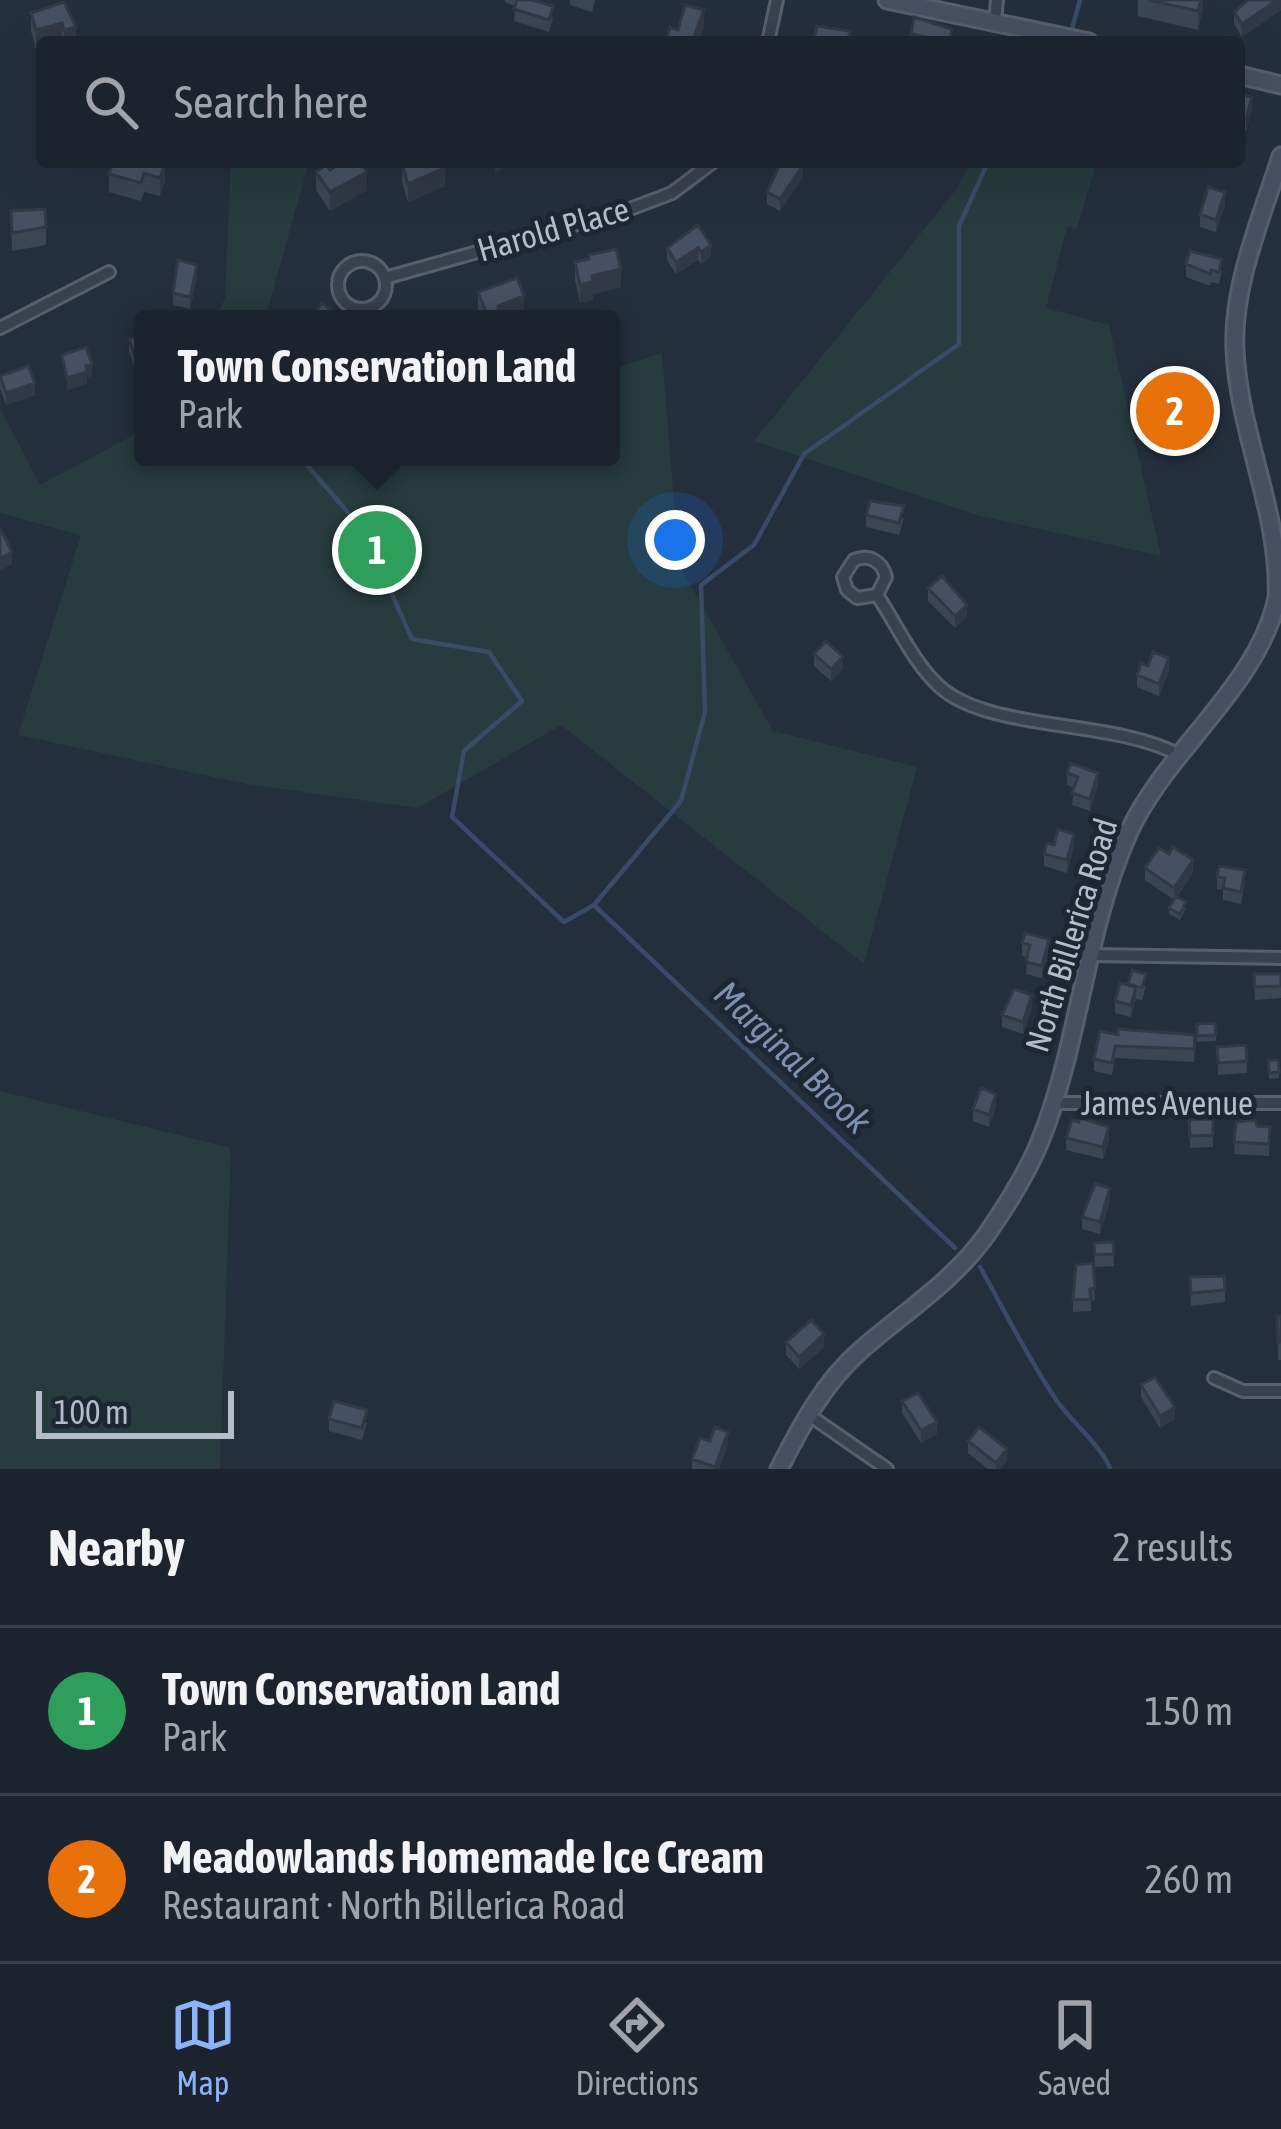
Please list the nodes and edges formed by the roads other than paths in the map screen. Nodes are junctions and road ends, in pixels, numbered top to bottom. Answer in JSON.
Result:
{"nodes":[{"id":1,"x":778,"y":0,"type":"edge"},
{"id":2,"x":887,"y":0,"type":"edge"},
{"id":3,"x":998,"y":0,"type":"edge"},
{"id":4,"x":995,"y":22,"type":"junction"},
{"id":5,"x":769,"y":36,"type":"edge"},
{"id":6,"x":1061,"y":36,"type":"edge"},
{"id":7,"x":1245,"y":77,"type":"edge"},
{"id":8,"x":1281,"y":86,"type":"edge"},
{"id":9,"x":1281,"y":156,"type":"edge"},
{"id":10,"x":705,"y":168,"type":"edge"},
{"id":11,"x":110,"y":272,"type":"dead end"},
{"id":12,"x":385,"y":278,"type":"junction"},
{"id":13,"x":0,"y":328,"type":"edge"},
{"id":14,"x":877,"y":596,"type":"junction"},
{"id":15,"x":1266,"y":633,"type":"junction"},
{"id":16,"x":1281,"y":646,"type":"edge"},
{"id":17,"x":1179,"y":755,"type":"junction"},
{"id":18,"x":1090,"y":955,"type":"junction"},
{"id":19,"x":1281,"y":958,"type":"edge"},
{"id":20,"x":1281,"y":1102,"type":"edge"},
{"id":21,"x":1052,"y":1103,"type":"junction"},
{"id":22,"x":1214,"y":1378,"type":"dead end"},
{"id":23,"x":1281,"y":1391,"type":"edge"},
{"id":24,"x":808,"y":1415,"type":"junction"},
{"id":25,"x":779,"y":1469,"type":"edge"},
{"id":26,"x":886,"y":1469,"type":"edge"}],
"edges":[{"from":1,"to":5,"type":"street"},
{"from":2,"to":4,"type":"main road"},
{"from":3,"to":4,"type":"street"},
{"from":4,"to":6,"type":"main road"},
{"from":7,"to":8,"type":"main road"},
{"from":9,"to":15,"type":"main road","name":"North Billerica Road"},
{"from":10,"to":12,"type":"street","name":"Harold Place"},
{"from":11,"to":13,"type":"street"},
{"from":12,"to":12,"type":"street","name":"Harold Place"},
{"from":14,"to":14,"type":"street"},
{"from":14,"to":17,"type":"street"},
{"from":15,"to":16,"type":"main road"},
{"from":15,"to":17,"type":"main road","name":"North Billerica Road"},
{"from":17,"to":18,"type":"main road","name":"North Billerica Road"},
{"from":18,"to":19,"type":"street"},
{"from":18,"to":21,"type":"main road","name":"North Billerica Road"},
{"from":20,"to":21,"type":"street","name":"James Avenue"},
{"from":21,"to":24,"type":"main road","name":"North Billerica Road"},
{"from":22,"to":23,"type":"street"},
{"from":24,"to":25,"type":"main road","name":"North Billerica Road"},
{"from":24,"to":26,"type":"street"}]}
